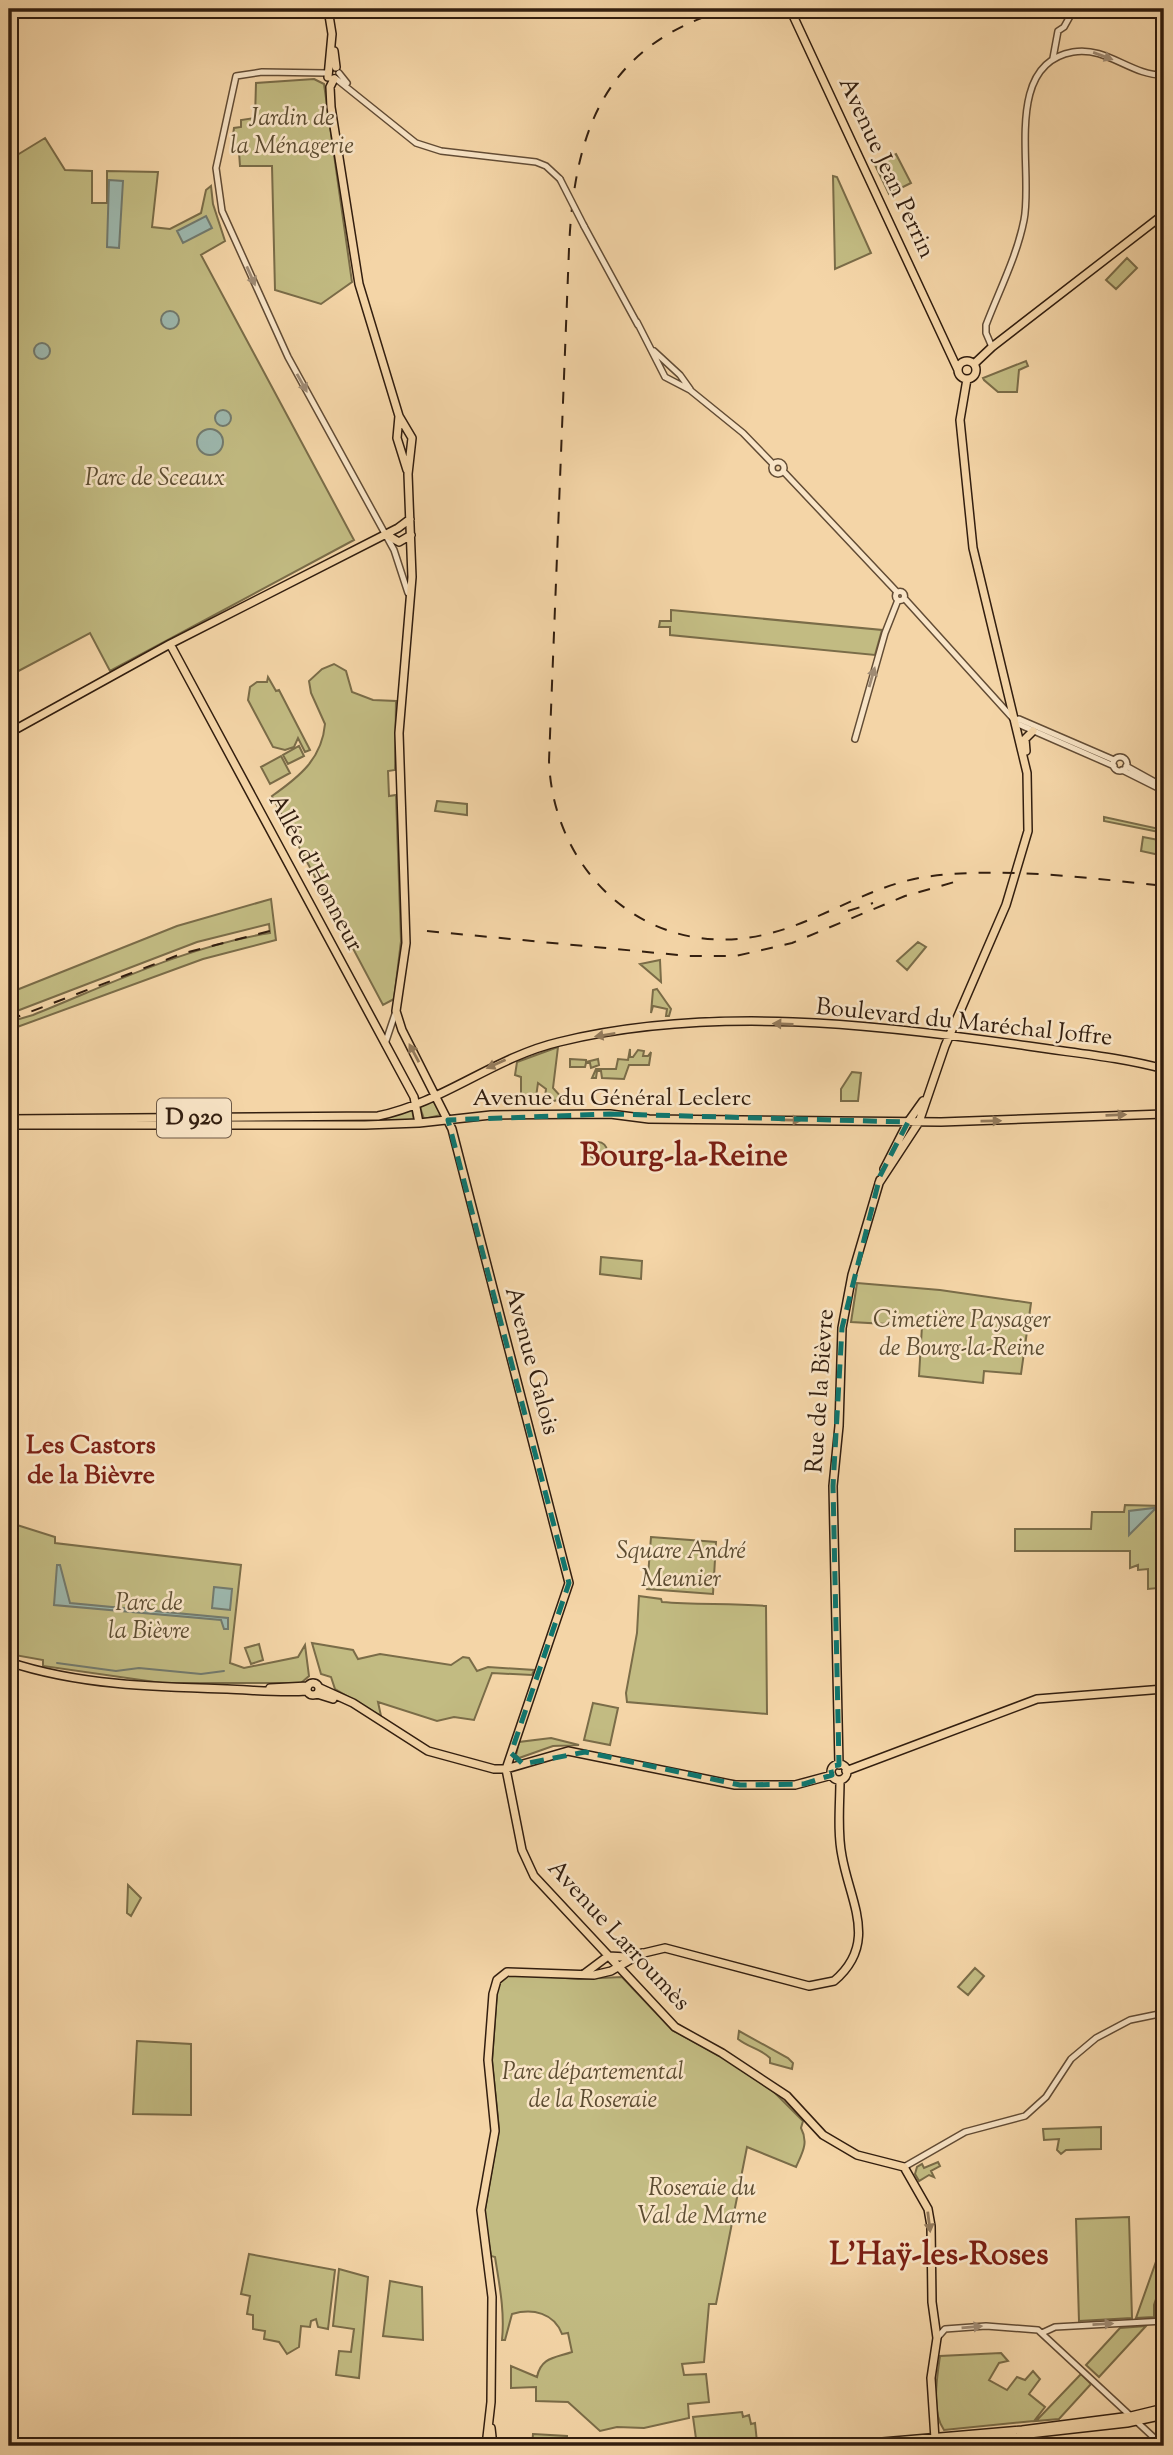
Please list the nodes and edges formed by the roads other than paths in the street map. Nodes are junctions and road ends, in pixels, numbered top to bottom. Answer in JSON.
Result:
{"nodes":[{"id":1,"x":329,"y":9,"type":"edge"},
{"id":2,"x":790,"y":9,"type":"edge"},
{"id":3,"x":1074,"y":9,"type":"edge"},
{"id":4,"x":1053,"y":58,"type":"junction"},
{"id":5,"x":332,"y":74,"type":"junction"},
{"id":6,"x":1164,"y":75,"type":"edge"},
{"id":7,"x":1164,"y":214,"type":"edge"},
{"id":8,"x":637,"y":323,"type":"junction"},
{"id":9,"x":947,"y":343,"type":"junction"},
{"id":10,"x":992,"y":347,"type":"junction"},
{"id":11,"x":963,"y":362,"type":"junction"},
{"id":12,"x":667,"y":364,"type":"junction"},
{"id":13,"x":974,"y":365,"type":"junction"},
{"id":14,"x":958,"y":370,"type":"junction"},
{"id":15,"x":662,"y":372,"type":"junction"},
{"id":16,"x":967,"y":379,"type":"junction"},
{"id":17,"x":690,"y":390,"type":"junction"},
{"id":18,"x":399,"y":416,"type":"junction"},
{"id":19,"x":407,"y":428,"type":"junction"},
{"id":20,"x":398,"y":431,"type":"junction"},
{"id":21,"x":400,"y":448,"type":"junction"},
{"id":22,"x":411,"y":449,"type":"junction"},
{"id":23,"x":408,"y":474,"type":"junction"},
{"id":24,"x":409,"y":519,"type":"junction"},
{"id":25,"x":398,"y":528,"type":"junction"},
{"id":26,"x":385,"y":534,"type":"junction"},
{"id":27,"x":410,"y":538,"type":"junction"},
{"id":28,"x":901,"y":599,"type":"junction"},
{"id":29,"x":409,"y":601,"type":"junction"},
{"id":30,"x":171,"y":646,"type":"junction"},
{"id":31,"x":1007,"y":688,"type":"junction"},
{"id":32,"x":991,"y":694,"type":"junction"},
{"id":33,"x":1014,"y":720,"type":"junction"},
{"id":34,"x":1033,"y":731,"type":"junction"},
{"id":35,"x":9,"y":733,"type":"edge"},
{"id":36,"x":855,"y":739,"type":"dead end"},
{"id":37,"x":1114,"y":763,"type":"junction"},
{"id":38,"x":1025,"y":766,"type":"junction"},
{"id":39,"x":1124,"y":768,"type":"junction"},
{"id":40,"x":1164,"y":789,"type":"edge"},
{"id":41,"x":396,"y":1011,"type":"junction"},
{"id":42,"x":950,"y":1036,"type":"junction"},
{"id":43,"x":385,"y":1044,"type":"junction"},
{"id":44,"x":1164,"y":1069,"type":"edge"},
{"id":45,"x":435,"y":1095,"type":"junction"},
{"id":46,"x":926,"y":1097,"type":"junction"},
{"id":47,"x":416,"y":1104,"type":"junction"},
{"id":48,"x":1164,"y":1114,"type":"edge"},
{"id":49,"x":9,"y":1119,"type":"edge"},
{"id":50,"x":448,"y":1120,"type":"junction"},
{"id":51,"x":908,"y":1122,"type":"junction"},
{"id":52,"x":919,"y":1122,"type":"junction"},
{"id":53,"x":419,"y":1124,"type":"junction"},
{"id":54,"x":9,"y":1125,"type":"edge"},
{"id":55,"x":879,"y":1182,"type":"junction"},
{"id":56,"x":561,"y":1612,"type":"joint"},
{"id":57,"x":9,"y":1662,"type":"edge"},
{"id":58,"x":1164,"y":1689,"type":"edge"},
{"id":59,"x":511,"y":1753,"type":"junction"},
{"id":60,"x":523,"y":1764,"type":"junction"},
{"id":61,"x":839,"y":1765,"type":"junction"},
{"id":62,"x":506,"y":1769,"type":"junction"},
{"id":63,"x":846,"y":1771,"type":"junction"},
{"id":64,"x":832,"y":1775,"type":"junction"},
{"id":65,"x":840,"y":1780,"type":"junction"},
{"id":66,"x":610,"y":1958,"type":"junction"},
{"id":67,"x":630,"y":1959,"type":"junction"},
{"id":68,"x":618,"y":1967,"type":"junction"},
{"id":69,"x":584,"y":1974,"type":"junction"},
{"id":70,"x":594,"y":1975,"type":"junction"},
{"id":71,"x":629,"y":1979,"type":"junction"},
{"id":72,"x":1164,"y":2013,"type":"edge"},
{"id":73,"x":904,"y":2166,"type":"junction"},
{"id":74,"x":934,"y":2320,"type":"junction"},
{"id":75,"x":1164,"y":2321,"type":"edge"},
{"id":76,"x":945,"y":2329,"type":"junction"},
{"id":77,"x":1042,"y":2333,"type":"junction"},
{"id":78,"x":937,"y":2338,"type":"junction"},
{"id":79,"x":1164,"y":2408,"type":"edge"},
{"id":80,"x":1164,"y":2415,"type":"edge"},
{"id":81,"x":490,"y":2417,"type":"junction"},
{"id":82,"x":1134,"y":2419,"type":"junction"},
{"id":83,"x":935,"y":2439,"type":"junction"},
{"id":84,"x":10,"y":2444,"type":"edge"},
{"id":85,"x":60,"y":2446,"type":"edge"},
{"id":86,"x":486,"y":2446,"type":"edge"},
{"id":87,"x":493,"y":2446,"type":"edge"},
{"id":88,"x":836,"y":2446,"type":"edge"},
{"id":89,"x":924,"y":2446,"type":"edge"},
{"id":90,"x":1163,"y":2446,"type":"edge"}],
"edges":[{"from":1,"to":5,"type":"main road"},
{"from":2,"to":9,"type":"main road","name":"Avenue Jean Perrin"},
{"from":3,"to":4,"type":"street"},
{"from":4,"to":6,"type":"street","one_way":true},
{"from":4,"to":10,"type":"street"},
{"from":5,"to":8,"type":"street","bridge":true},
{"from":5,"to":18,"type":"main road"},
{"from":5,"to":26,"type":"street","one_way":true},
{"from":7,"to":10,"type":"main road"},
{"from":8,"to":12,"type":"street"},
{"from":8,"to":15,"type":"street"},
{"from":9,"to":11,"type":"main road","name":"Avenue Jean Perrin"},
{"from":9,"to":14,"type":"main road","name":"Avenue Jean Perrin"},
{"from":10,"to":13,"type":"main road"},
{"from":11,"to":13,"type":"main road"},
{"from":11,"to":14,"type":"main road"},
{"from":12,"to":15,"type":"street"},
{"from":12,"to":17,"type":"street"},
{"from":13,"to":16,"type":"main road"},
{"from":14,"to":16,"type":"main road"},
{"from":15,"to":17,"type":"street"},
{"from":16,"to":31,"type":"main road"},
{"from":17,"to":28,"type":"street"},
{"from":18,"to":19,"type":"main road"},
{"from":18,"to":20,"type":"main road"},
{"from":19,"to":20,"type":"main road"},
{"from":19,"to":22,"type":"main road"},
{"from":20,"to":21,"type":"main road"},
{"from":21,"to":22,"type":"main road"},
{"from":21,"to":23,"type":"main road"},
{"from":22,"to":23,"type":"main road"},
{"from":23,"to":24,"type":"main road"},
{"from":24,"to":25,"type":"main road"},
{"from":24,"to":27,"type":"main road"},
{"from":25,"to":26,"type":"main road"},
{"from":25,"to":27,"type":"main road"},
{"from":26,"to":27,"type":"main road"},
{"from":26,"to":29,"type":"street"},
{"from":26,"to":30,"type":"main road"},
{"from":27,"to":29,"type":"main road"},
{"from":28,"to":32,"type":"street"},
{"from":36,"to":28,"type":"street","one_way":true},
{"from":29,"to":41,"type":"main road"},
{"from":30,"to":35,"type":"main road"},
{"from":30,"to":43,"type":"main road","name":"Allée d'Honneur"},
{"from":31,"to":32,"type":"street"},
{"from":31,"to":33,"type":"main road"},
{"from":32,"to":33,"type":"street"},
{"from":33,"to":34,"type":"street"},
{"from":33,"to":37,"type":"street"},
{"from":33,"to":38,"type":"main road"},
{"from":34,"to":37,"type":"street"},
{"from":34,"to":38,"type":"main road"},
{"from":37,"to":39,"type":"street"},
{"from":37,"to":39,"type":"street"},
{"from":38,"to":42,"type":"main road"},
{"from":39,"to":40,"type":"street"},
{"from":41,"to":43,"type":"street"},
{"from":45,"to":41,"type":"main road","name":"Avenue Galois","one_way":true},
{"from":42,"to":44,"type":"main road","name":"Boulevard du Maréchal Joffre","number":"D 920"},
{"from":42,"to":45,"type":"main road","name":"Boulevard du Maréchal Joffre","number":"D 920","one_way":true},
{"from":42,"to":46,"type":"main road"},
{"from":43,"to":47,"type":"main road","name":"Allée d'Honneur"},
{"from":45,"to":47,"type":"main road","number":"D 920"},
{"from":45,"to":50,"type":"main road","name":"Avenue Galois"},
{"from":46,"to":51,"type":"main road","name":"Rue de la Bièvre"},
{"from":46,"to":52,"type":"main road","name":"Rue de la Bièvre"},
{"from":47,"to":49,"type":"main road","number":"D 920"},
{"from":47,"to":53,"type":"main road","name":"Allée d'Honneur"},
{"from":52,"to":48,"type":"main road","name":"Avenue du Général Leclerc","number":"D 920","one_way":true},
{"from":50,"to":51,"type":"main road","name":"Avenue du Général Leclerc","number":"D 920","one_way":true},
{"from":50,"to":53,"type":"main road","name":"Avenue du Général Leclerc","number":"D 920"},
{"from":50,"to":56,"type":"main road","name":"Avenue Galois"},
{"from":51,"to":52,"type":"main road","name":"Avenue du Général Leclerc","number":"D 920"},
{"from":51,"to":55,"type":"main road","name":"Rue de la Bièvre"},
{"from":52,"to":55,"type":"main road","name":"Rue de la Bièvre"},
{"from":53,"to":54,"type":"main road","name":"Avenue du Général Leclerc","number":"D 920"},
{"from":55,"to":61,"type":"main road","name":"Rue de la Bièvre"},
{"from":56,"to":59,"type":"main road","name":"Avenue Larroumès"},
{"from":57,"to":62,"type":"main road"},
{"from":58,"to":63,"type":"main road"},
{"from":59,"to":60,"type":"main road"},
{"from":59,"to":62,"type":"main road","name":"Avenue Larroumès"},
{"from":60,"to":62,"type":"main road"},
{"from":60,"to":64,"type":"main road"},
{"from":61,"to":63,"type":"main road"},
{"from":61,"to":64,"type":"main road"},
{"from":62,"to":66,"type":"main road","name":"Avenue Larroumès"},
{"from":63,"to":65,"type":"main road"},
{"from":64,"to":65,"type":"main road"},
{"from":65,"to":67,"type":"main road"},
{"from":66,"to":67,"type":"main road"},
{"from":66,"to":68,"type":"main road","name":"Avenue Larroumès"},
{"from":66,"to":69,"type":"main road"},
{"from":66,"to":70,"type":"main road"},
{"from":67,"to":68,"type":"main road"},
{"from":67,"to":71,"type":"main road"},
{"from":68,"to":70,"type":"main road"},
{"from":68,"to":71,"type":"main road","name":"Avenue Larroumès"},
{"from":69,"to":70,"type":"main road"},
{"from":69,"to":81,"type":"main road"},
{"from":71,"to":73,"type":"main road","name":"Avenue Larroumès"},
{"from":72,"to":73,"type":"street"},
{"from":73,"to":74,"type":"main road","one_way":true},
{"from":74,"to":76,"type":"street"},
{"from":74,"to":78,"type":"main road"},
{"from":77,"to":75,"type":"street","one_way":true},
{"from":76,"to":77,"type":"street","one_way":true},
{"from":76,"to":78,"type":"street"},
{"from":77,"to":82,"type":"street"},
{"from":78,"to":83,"type":"main road"},
{"from":79,"to":82,"type":"main road"},
{"from":80,"to":82,"type":"main road"},
{"from":81,"to":86,"type":"main road"},
{"from":81,"to":87,"type":"main road"},
{"from":82,"to":83,"type":"main road"},
{"from":82,"to":89,"type":"main road"},
{"from":82,"to":90,"type":"street"},
{"from":83,"to":88,"type":"main road"},
{"from":84,"to":85,"type":"main road"}]}
